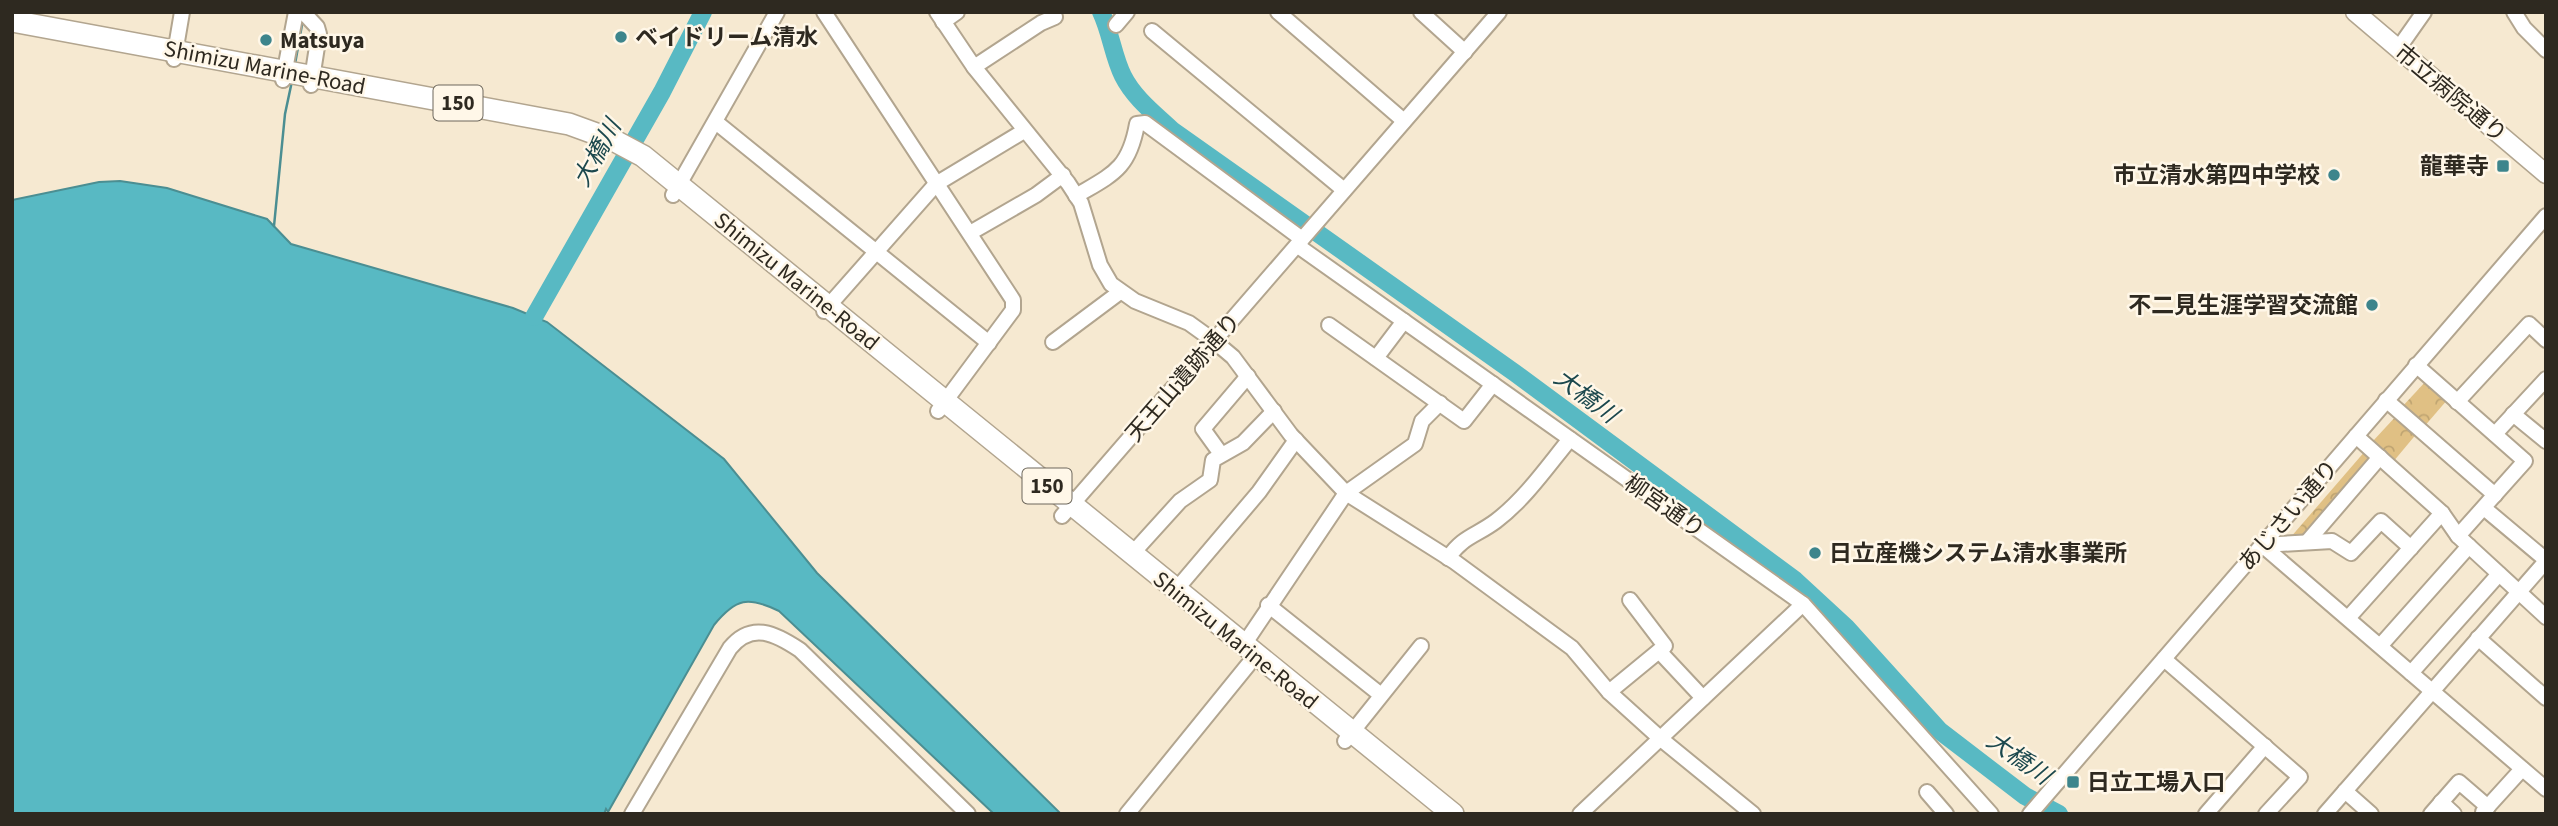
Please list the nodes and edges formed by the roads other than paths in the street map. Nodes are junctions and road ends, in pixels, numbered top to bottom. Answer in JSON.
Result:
{"nodes":[{"id":1,"x":182,"y":12,"type":"edge"},
{"id":2,"x":296,"y":12,"type":"edge"},
{"id":3,"x":778,"y":12,"type":"edge"},
{"id":4,"x":824,"y":12,"type":"edge"},
{"id":5,"x":957,"y":12,"type":"edge"},
{"id":6,"x":1127,"y":12,"type":"edge"},
{"id":7,"x":1278,"y":12,"type":"edge"},
{"id":8,"x":1421,"y":12,"type":"edge"},
{"id":9,"x":1499,"y":12,"type":"edge"},
{"id":10,"x":2355,"y":12,"type":"edge"},
{"id":11,"x":2424,"y":12,"type":"edge"},
{"id":12,"x":2514,"y":12,"type":"edge"},
{"id":13,"x":308,"y":17,"type":"edge"},
{"id":14,"x":940,"y":17,"type":"edge"},
{"id":15,"x":1055,"y":17,"type":"dead end"},
{"id":16,"x":12,"y":22,"type":"edge"},
{"id":17,"x":1116,"y":25,"type":"dead end"},
{"id":18,"x":1152,"y":31,"type":"dead end"},
{"id":19,"x":12,"y":36,"type":"edge"},
{"id":20,"x":2398,"y":49,"type":"junction"},
{"id":21,"x":2546,"y":50,"type":"edge"},
{"id":22,"x":1465,"y":52,"type":"junction"},
{"id":23,"x":175,"y":56,"type":"junction"},
{"id":24,"x":974,"y":67,"type":"junction"},
{"id":25,"x":296,"y":78,"type":"junction"},
{"id":26,"x":1404,"y":121,"type":"junction"},
{"id":27,"x":717,"y":123,"type":"junction"},
{"id":28,"x":1024,"y":131,"type":"junction"},
{"id":29,"x":2546,"y":174,"type":"edge"},
{"id":30,"x":1063,"y":175,"type":"junction"},
{"id":31,"x":936,"y":184,"type":"junction"},
{"id":32,"x":677,"y":190,"type":"junction"},
{"id":33,"x":1344,"y":190,"type":"junction"},
{"id":34,"x":1076,"y":196,"type":"junction"},
{"id":35,"x":2546,"y":216,"type":"edge"},
{"id":36,"x":970,"y":233,"type":"junction"},
{"id":37,"x":1301,"y":241,"type":"junction"},
{"id":38,"x":876,"y":251,"type":"junction"},
{"id":39,"x":1120,"y":292,"type":"junction"},
{"id":40,"x":824,"y":310,"type":"junction"},
{"id":41,"x":1404,"y":321,"type":"junction"},
{"id":42,"x":1329,"y":325,"type":"dead end"},
{"id":43,"x":2546,"y":340,"type":"edge"},
{"id":44,"x":1214,"y":341,"type":"junction"},
{"id":45,"x":1053,"y":342,"type":"dead end"},
{"id":46,"x":989,"y":343,"type":"junction"},
{"id":47,"x":1376,"y":358,"type":"junction"},
{"id":48,"x":2416,"y":365,"type":"junction"},
{"id":49,"x":1248,"y":376,"type":"junction"},
{"id":50,"x":1493,"y":384,"type":"junction"},
{"id":51,"x":2544,"y":386,"type":"edge"},
{"id":52,"x":2386,"y":400,"type":"junction"},
{"id":53,"x":2457,"y":402,"type":"junction"},
{"id":54,"x":1440,"y":404,"type":"junction"},
{"id":55,"x":941,"y":407,"type":"junction"},
{"id":56,"x":1274,"y":411,"type":"junction"},
{"id":57,"x":2514,"y":414,"type":"junction"},
{"id":58,"x":2495,"y":434,"type":"junction"},
{"id":59,"x":2356,"y":436,"type":"junction"},
{"id":60,"x":1570,"y":439,"type":"junction"},
{"id":61,"x":1296,"y":440,"type":"junction"},
{"id":62,"x":2546,"y":441,"type":"edge"},
{"id":63,"x":1221,"y":454,"type":"junction"},
{"id":64,"x":2380,"y":457,"type":"junction"},
{"id":65,"x":1346,"y":493,"type":"junction"},
{"id":66,"x":2495,"y":495,"type":"junction"},
{"id":67,"x":2484,"y":508,"type":"junction"},
{"id":68,"x":1066,"y":510,"type":"junction"},
{"id":69,"x":2442,"y":513,"type":"junction"},
{"id":70,"x":2463,"y":541,"type":"junction"},
{"id":71,"x":2307,"y":542,"type":"junction"},
{"id":72,"x":2262,"y":545,"type":"junction"},
{"id":73,"x":2411,"y":548,"type":"junction"},
{"id":74,"x":1131,"y":555,"type":"junction"},
{"id":75,"x":1448,"y":558,"type":"junction"},
{"id":76,"x":2546,"y":561,"type":"edge"},
{"id":77,"x":2498,"y":574,"type":"junction"},
{"id":78,"x":1175,"y":591,"type":"junction"},
{"id":79,"x":2518,"y":592,"type":"junction"},
{"id":80,"x":1630,"y":600,"type":"dead end"},
{"id":81,"x":1803,"y":604,"type":"junction"},
{"id":82,"x":1268,"y":606,"type":"junction"},
{"id":83,"x":2349,"y":617,"type":"junction"},
{"id":84,"x":2546,"y":617,"type":"edge"},
{"id":85,"x":2478,"y":639,"type":"junction"},
{"id":86,"x":2381,"y":645,"type":"junction"},
{"id":87,"x":1421,"y":646,"type":"dead end"},
{"id":88,"x":1659,"y":651,"type":"junction"},
{"id":89,"x":1246,"y":656,"type":"junction"},
{"id":90,"x":2164,"y":659,"type":"junction"},
{"id":91,"x":2411,"y":673,"type":"junction"},
{"id":92,"x":1609,"y":692,"type":"junction"},
{"id":93,"x":2433,"y":692,"type":"junction"},
{"id":94,"x":1381,"y":695,"type":"junction"},
{"id":95,"x":1703,"y":698,"type":"junction"},
{"id":96,"x":2546,"y":698,"type":"edge"},
{"id":97,"x":1348,"y":737,"type":"junction"},
{"id":98,"x":1661,"y":739,"type":"junction"},
{"id":99,"x":2265,"y":747,"type":"junction"},
{"id":100,"x":2522,"y":769,"type":"junction"},
{"id":101,"x":2546,"y":789,"type":"edge"},
{"id":102,"x":2345,"y":791,"type":"junction"},
{"id":103,"x":1927,"y":792,"type":"dead end"},
{"id":104,"x":2436,"y":808,"type":"edge"},
{"id":105,"x":2485,"y":811,"type":"edge"},
{"id":106,"x":1748,"y":812,"type":"edge"},
{"id":107,"x":632,"y":814,"type":"edge"},
{"id":108,"x":968,"y":814,"type":"edge"},
{"id":109,"x":1127,"y":814,"type":"edge"},
{"id":110,"x":1436,"y":814,"type":"edge"},
{"id":111,"x":1452,"y":814,"type":"edge"},
{"id":112,"x":1580,"y":814,"type":"edge"},
{"id":113,"x":1946,"y":814,"type":"edge"},
{"id":114,"x":1991,"y":814,"type":"edge"},
{"id":115,"x":2030,"y":814,"type":"edge"},
{"id":116,"x":2206,"y":814,"type":"edge"},
{"id":117,"x":2266,"y":814,"type":"edge"},
{"id":118,"x":2325,"y":814,"type":"edge"},
{"id":119,"x":2371,"y":814,"type":"edge"},
{"id":120,"x":2454,"y":814,"type":"edge"}],
"edges":[{"from":1,"to":23,"type":"street"},
{"from":2,"to":25,"type":"street"},
{"from":3,"to":27,"type":"street"},
{"from":4,"to":31,"type":"street"},
{"from":5,"to":14,"type":"street"},
{"from":6,"to":17,"type":"street"},
{"from":7,"to":26,"type":"street"},
{"from":8,"to":22,"type":"street"},
{"from":9,"to":22,"type":"street"},
{"from":10,"to":20,"type":"main road","name":"市立病院通り"},
{"from":11,"to":20,"type":"street"},
{"from":12,"to":21,"type":"street"},
{"from":13,"to":25,"type":"street"},
{"from":14,"to":24,"type":"street"},
{"from":15,"to":24,"type":"street"},
{"from":16,"to":23,"type":"highway","name":"Shimizu Marine-Road","number":"150"},
{"from":18,"to":33,"type":"street"},
{"from":19,"to":23,"type":"highway","name":"Shimizu Marine-Road","number":"150"},
{"from":20,"to":29,"type":"main road","name":"市立病院通り"},
{"from":22,"to":26,"type":"street"},
{"from":23,"to":25,"type":"highway","name":"Shimizu Marine-Road","number":"150"},
{"from":24,"to":28,"type":"street"},
{"from":25,"to":32,"type":"highway","name":"Shimizu Marine-Road","number":"150"},
{"from":26,"to":33,"type":"street"},
{"from":27,"to":32,"type":"street"},
{"from":27,"to":38,"type":"street"},
{"from":28,"to":30,"type":"street"},
{"from":28,"to":31,"type":"street"},
{"from":30,"to":34,"type":"street"},
{"from":30,"to":36,"type":"street"},
{"from":31,"to":36,"type":"street"},
{"from":31,"to":38,"type":"street"},
{"from":32,"to":40,"type":"highway","name":"Shimizu Marine-Road","number":"150"},
{"from":33,"to":37,"type":"street","name":"天王山遺跡通り"},
{"from":34,"to":37,"type":"street","name":"柳宮通り"},
{"from":34,"to":39,"type":"street"},
{"from":35,"to":48,"type":"street","name":"あじさい通り"},
{"from":36,"to":46,"type":"street"},
{"from":37,"to":41,"type":"street","name":"柳宮通り"},
{"from":37,"to":44,"type":"street","name":"天王山遺跡通り"},
{"from":38,"to":40,"type":"street"},
{"from":38,"to":46,"type":"street"},
{"from":39,"to":44,"type":"street"},
{"from":39,"to":45,"type":"street"},
{"from":40,"to":55,"type":"highway","name":"Shimizu Marine-Road","number":"150"},
{"from":41,"to":47,"type":"street"},
{"from":41,"to":50,"type":"street","name":"柳宮通り"},
{"from":42,"to":47,"type":"street"},
{"from":43,"to":53,"type":"street"},
{"from":44,"to":49,"type":"street"},
{"from":44,"to":68,"type":"street","name":"天王山遺跡通り"},
{"from":46,"to":55,"type":"street"},
{"from":47,"to":54,"type":"street"},
{"from":48,"to":52,"type":"street","name":"あじさい通り"},
{"from":48,"to":53,"type":"street"},
{"from":49,"to":56,"type":"street"},
{"from":49,"to":63,"type":"street"},
{"from":50,"to":54,"type":"street"},
{"from":50,"to":60,"type":"street","name":"柳宮通り"},
{"from":51,"to":57,"type":"street"},
{"from":52,"to":59,"type":"street","name":"あじさい通り"},
{"from":52,"to":66,"type":"street"},
{"from":53,"to":58,"type":"street"},
{"from":54,"to":65,"type":"street"},
{"from":55,"to":68,"type":"highway","name":"Shimizu Marine-Road","number":"150"},
{"from":56,"to":61,"type":"street"},
{"from":56,"to":63,"type":"street"},
{"from":57,"to":58,"type":"street"},
{"from":57,"to":62,"type":"street"},
{"from":58,"to":66,"type":"street"},
{"from":59,"to":64,"type":"street"},
{"from":59,"to":72,"type":"street","name":"あじさい通り"},
{"from":60,"to":75,"type":"street"},
{"from":60,"to":81,"type":"street","name":"柳宮通り"},
{"from":61,"to":65,"type":"street"},
{"from":61,"to":78,"type":"street"},
{"from":63,"to":74,"type":"street"},
{"from":64,"to":69,"type":"street"},
{"from":64,"to":71,"type":"street"},
{"from":65,"to":75,"type":"street"},
{"from":65,"to":82,"type":"street"},
{"from":66,"to":67,"type":"street"},
{"from":67,"to":70,"type":"street"},
{"from":67,"to":76,"type":"street"},
{"from":68,"to":74,"type":"highway","name":"Shimizu Marine-Road","number":"150"},
{"from":68,"to":89,"type":"highway","name":"Shimizu Marine-Road","number":"150"},
{"from":69,"to":70,"type":"street"},
{"from":69,"to":73,"type":"street"},
{"from":70,"to":77,"type":"street"},
{"from":70,"to":86,"type":"street"},
{"from":71,"to":72,"type":"street"},
{"from":71,"to":73,"type":"street"},
{"from":72,"to":83,"type":"street"},
{"from":72,"to":90,"type":"street","name":"あじさい通り"},
{"from":73,"to":83,"type":"street"},
{"from":74,"to":78,"type":"highway","name":"Shimizu Marine-Road","number":"150"},
{"from":75,"to":92,"type":"street"},
{"from":76,"to":79,"type":"street"},
{"from":77,"to":79,"type":"street"},
{"from":77,"to":91,"type":"street"},
{"from":78,"to":89,"type":"highway","name":"Shimizu Marine-Road","number":"150"},
{"from":79,"to":84,"type":"street"},
{"from":79,"to":85,"type":"street"},
{"from":80,"to":88,"type":"street"},
{"from":81,"to":95,"type":"street"},
{"from":81,"to":114,"type":"street","name":"柳宮通り"},
{"from":82,"to":89,"type":"street"},
{"from":82,"to":94,"type":"street"},
{"from":83,"to":86,"type":"street"},
{"from":85,"to":93,"type":"street"},
{"from":85,"to":96,"type":"street"},
{"from":86,"to":91,"type":"street"},
{"from":87,"to":94,"type":"street"},
{"from":88,"to":92,"type":"street"},
{"from":88,"to":95,"type":"street"},
{"from":89,"to":97,"type":"highway","name":"Shimizu Marine-Road","number":"150"},
{"from":89,"to":109,"type":"street"},
{"from":90,"to":99,"type":"street"},
{"from":90,"to":115,"type":"street","name":"あじさい通り"},
{"from":91,"to":93,"type":"street"},
{"from":92,"to":98,"type":"street"},
{"from":93,"to":100,"type":"street"},
{"from":93,"to":102,"type":"street"},
{"from":94,"to":97,"type":"street"},
{"from":95,"to":98,"type":"street"},
{"from":97,"to":110,"type":"highway","name":"Shimizu Marine-Road","number":"150"},
{"from":97,"to":111,"type":"highway","name":"Shimizu Marine-Road","number":"150"},
{"from":98,"to":106,"type":"street"},
{"from":98,"to":112,"type":"street"},
{"from":99,"to":116,"type":"street"},
{"from":99,"to":117,"type":"street"},
{"from":100,"to":101,"type":"street"},
{"from":100,"to":105,"type":"street"},
{"from":102,"to":118,"type":"street"},
{"from":102,"to":119,"type":"street"},
{"from":103,"to":113,"type":"street"},
{"from":104,"to":105,"type":"street"},
{"from":104,"to":120,"type":"street"},
{"from":107,"to":108,"type":"street"}]}
